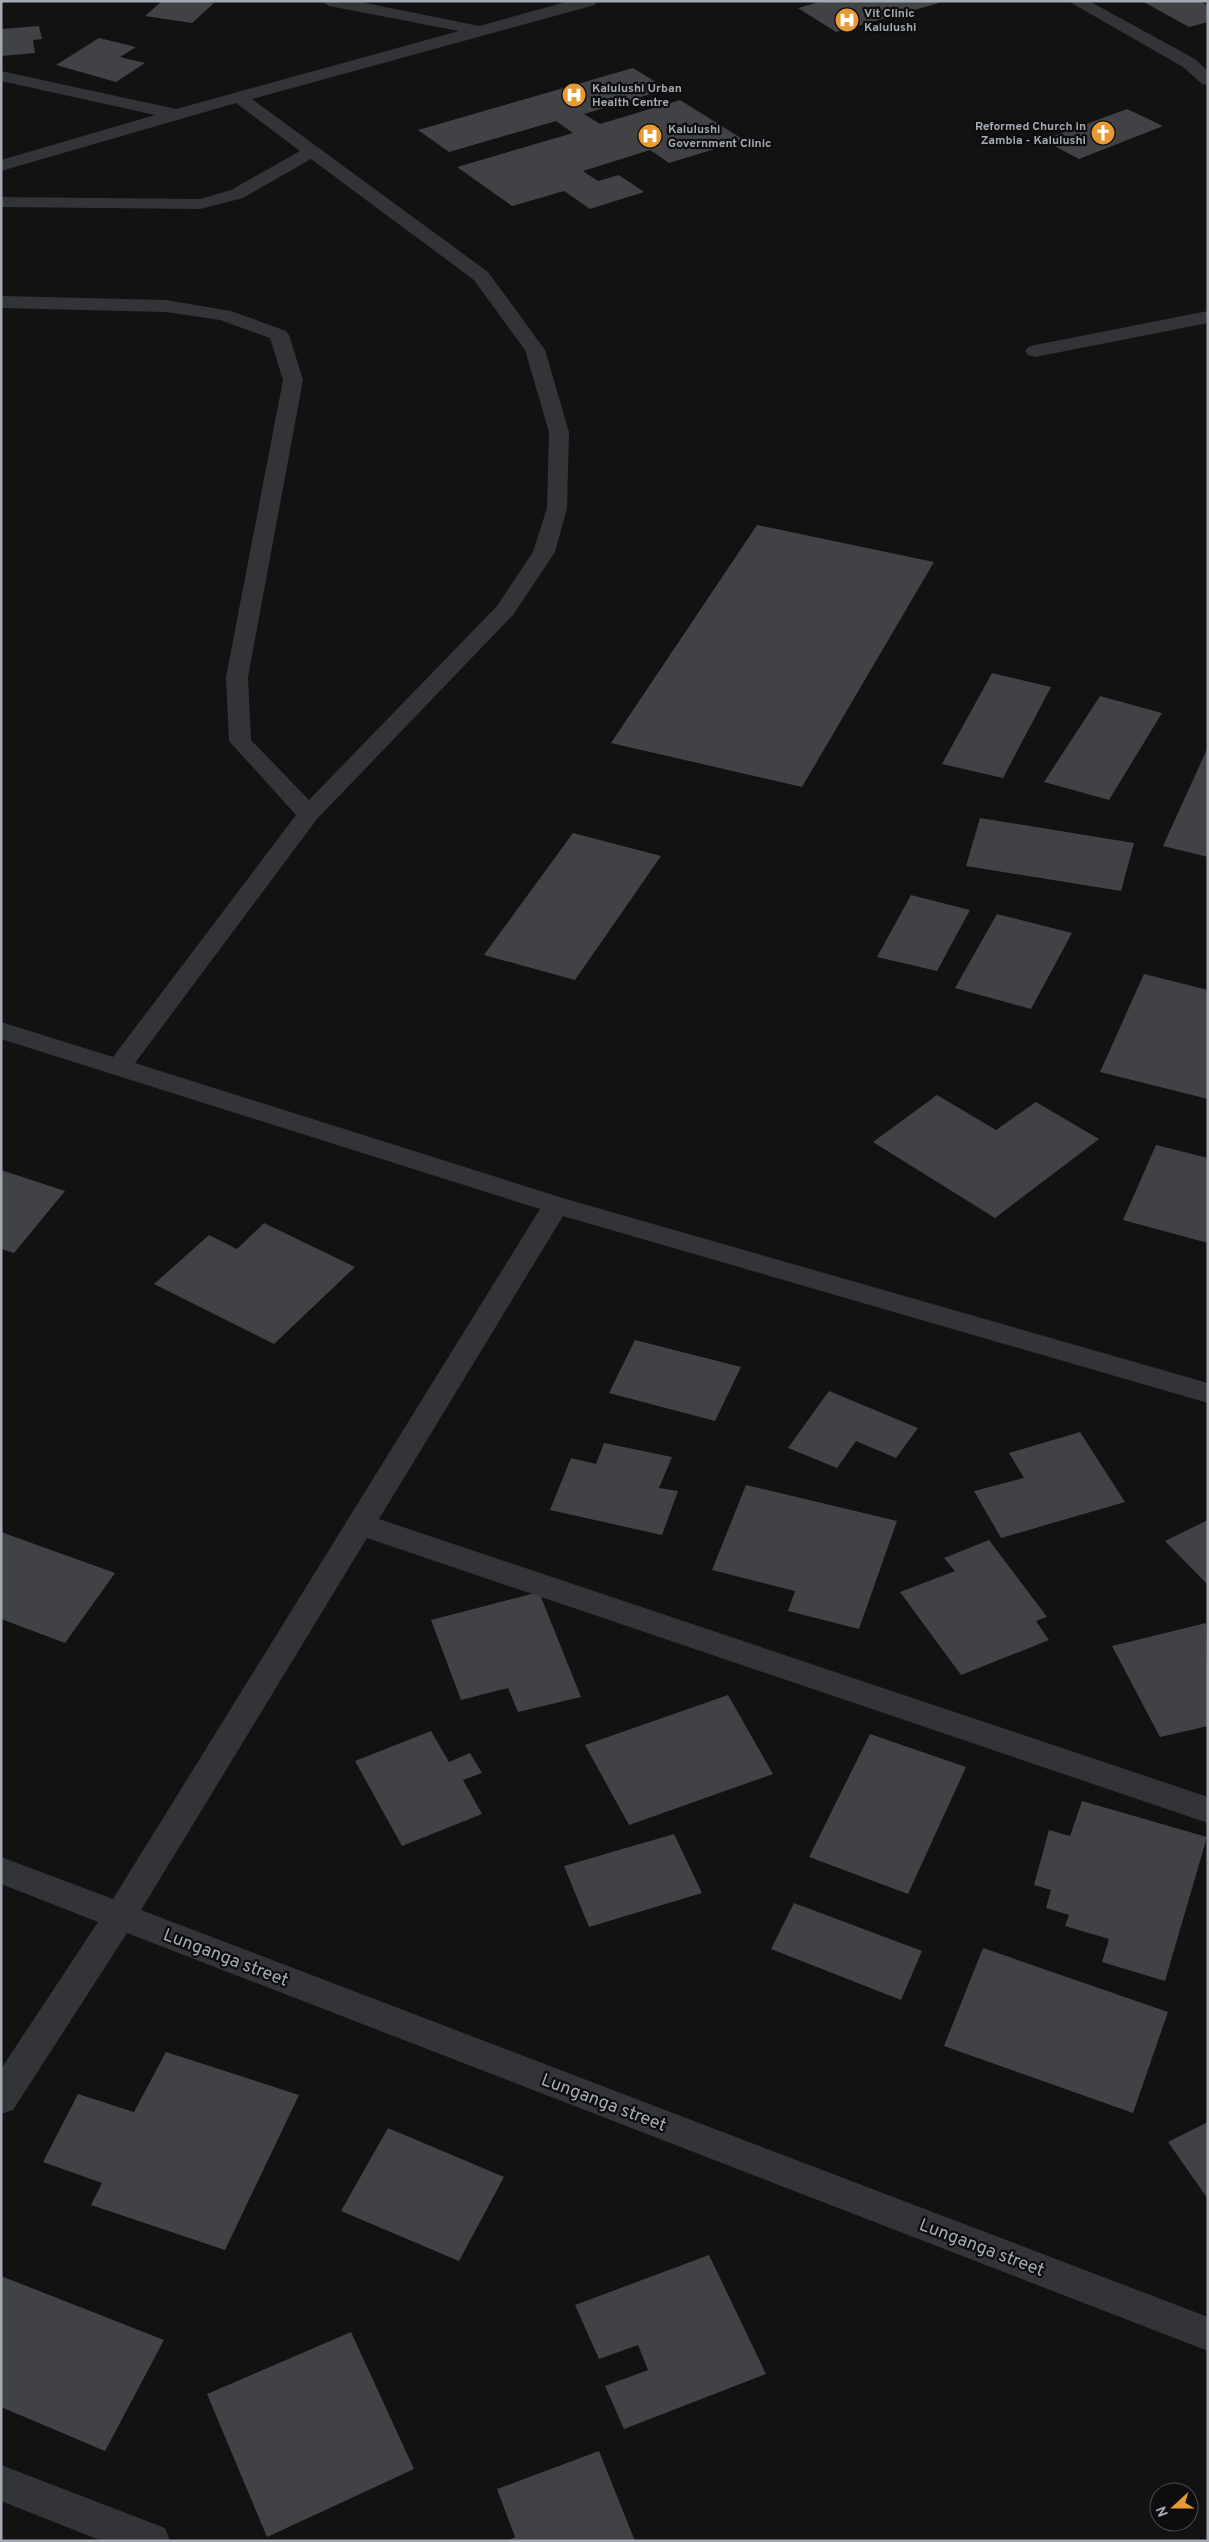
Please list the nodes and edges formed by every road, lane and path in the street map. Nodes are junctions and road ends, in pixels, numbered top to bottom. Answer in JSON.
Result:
{"nodes":[{"id":1,"x":329,"y":1,"type":"edge"},
{"id":2,"x":589,"y":1,"type":"edge"},
{"id":3,"x":1076,"y":1,"type":"edge"},
{"id":4,"x":480,"y":30,"type":"junction"},
{"id":5,"x":1,"y":76,"type":"edge"},
{"id":6,"x":1208,"y":80,"type":"edge"},
{"id":7,"x":239,"y":97,"type":"junction"},
{"id":8,"x":176,"y":114,"type":"junction"},
{"id":9,"x":312,"y":151,"type":"junction"},
{"id":10,"x":1,"y":166,"type":"edge"},
{"id":11,"x":1,"y":202,"type":"edge"},
{"id":12,"x":1,"y":302,"type":"edge"},
{"id":13,"x":1208,"y":318,"type":"edge"},
{"id":14,"x":1035,"y":350,"type":"dead end"},
{"id":15,"x":309,"y":814,"type":"junction"},
{"id":16,"x":1,"y":1030,"type":"edge"},
{"id":17,"x":119,"y":1067,"type":"junction"},
{"id":18,"x":556,"y":1205,"type":"junction"},
{"id":19,"x":1208,"y":1393,"type":"edge"},
{"id":20,"x":362,"y":1525,"type":"junction"},
{"id":21,"x":1208,"y":1810,"type":"edge"},
{"id":22,"x":1,"y":1870,"type":"edge"},
{"id":23,"x":120,"y":1916,"type":"junction"},
{"id":24,"x":1,"y":2099,"type":"edge"},
{"id":25,"x":1208,"y":2334,"type":"edge"},
{"id":26,"x":1,"y":2483,"type":"edge"},
{"id":27,"x":150,"y":2541,"type":"edge"}],
"edges":[{"from":1,"to":4,"type":"street"},
{"from":2,"to":4,"type":"street"},
{"from":3,"to":6,"type":"street"},
{"from":4,"to":7,"type":"street"},
{"from":5,"to":8,"type":"street"},
{"from":7,"to":8,"type":"street"},
{"from":7,"to":9,"type":"street"},
{"from":8,"to":10,"type":"street"},
{"from":9,"to":11,"type":"street"},
{"from":9,"to":15,"type":"street"},
{"from":12,"to":15,"type":"street"},
{"from":13,"to":14,"type":"street"},
{"from":15,"to":17,"type":"street"},
{"from":16,"to":17,"type":"street"},
{"from":17,"to":18,"type":"street"},
{"from":18,"to":19,"type":"street"},
{"from":18,"to":20,"type":"street"},
{"from":20,"to":21,"type":"street"},
{"from":20,"to":23,"type":"street"},
{"from":22,"to":23,"type":"street","name":"Lunganga street"},
{"from":23,"to":24,"type":"street"},
{"from":23,"to":25,"type":"street","name":"Lunganga street"},
{"from":26,"to":27,"type":"street"}]}
